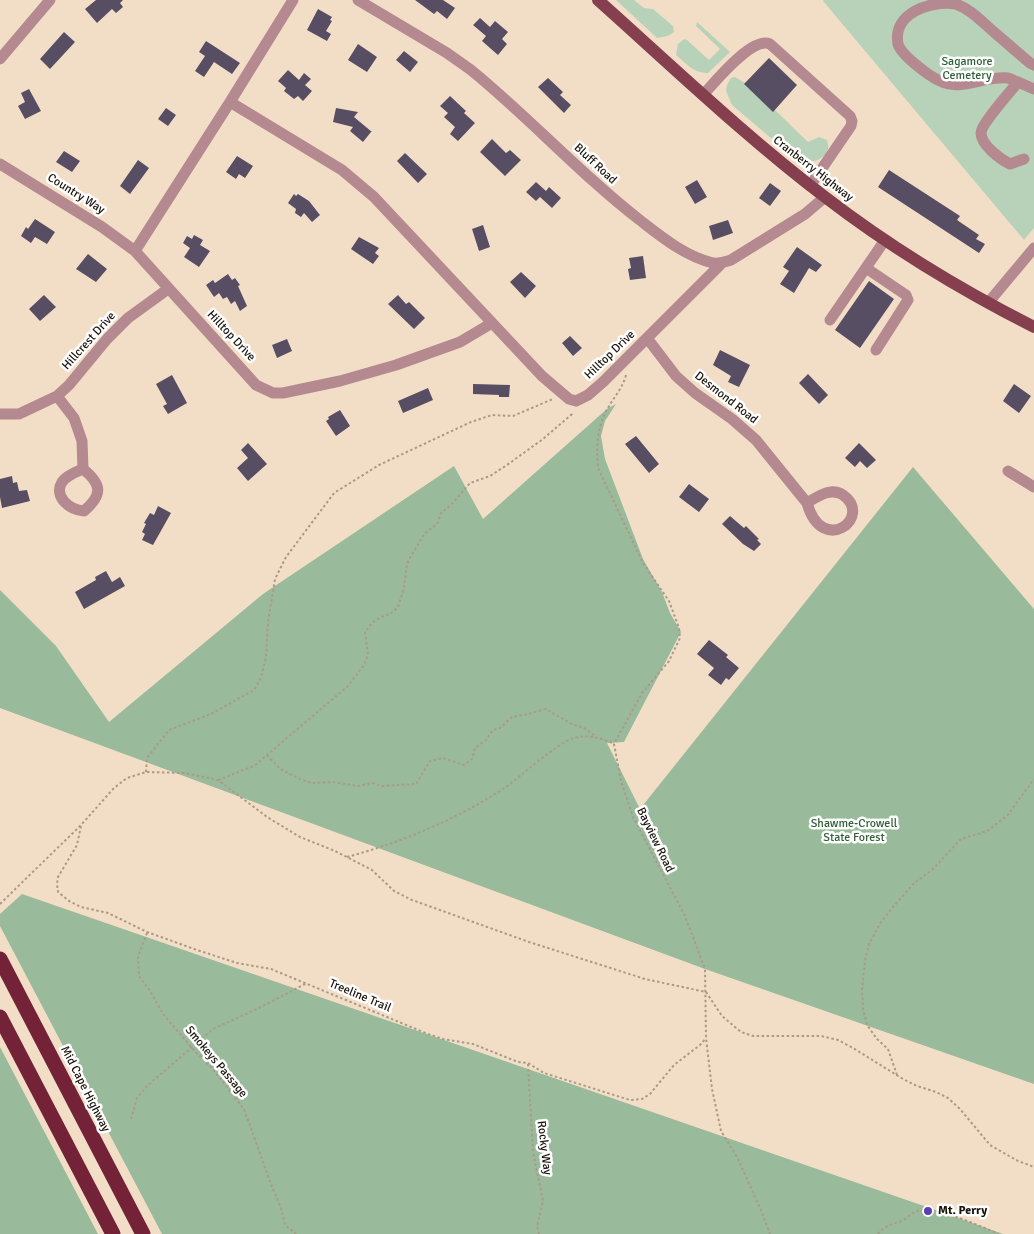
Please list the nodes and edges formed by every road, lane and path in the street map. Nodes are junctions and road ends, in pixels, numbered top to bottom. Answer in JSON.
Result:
{"nodes":[{"id":1,"x":50,"y":0,"type":"edge"},
{"id":2,"x":293,"y":0,"type":"edge"},
{"id":3,"x":358,"y":0,"type":"edge"},
{"id":4,"x":598,"y":0,"type":"edge"},
{"id":5,"x":0,"y":59,"type":"edge"},
{"id":6,"x":1034,"y":65,"type":"edge"},
{"id":7,"x":1018,"y":82,"type":"junction"},
{"id":8,"x":1034,"y":88,"type":"edge"},
{"id":9,"x":703,"y":95,"type":"junction"},
{"id":10,"x":230,"y":102,"type":"junction"},
{"id":11,"x":1024,"y":159,"type":"dead end"},
{"id":12,"x":0,"y":164,"type":"edge"},
{"id":13,"x":810,"y":186,"type":"junction"},
{"id":14,"x":825,"y":198,"type":"junction"},
{"id":15,"x":885,"y":240,"type":"junction"},
{"id":16,"x":1034,"y":248,"type":"edge"},
{"id":17,"x":135,"y":251,"type":"junction"},
{"id":18,"x":721,"y":264,"type":"junction"},
{"id":19,"x":866,"y":268,"type":"junction"},
{"id":20,"x":168,"y":289,"type":"junction"},
{"id":21,"x":988,"y":303,"type":"junction"},
{"id":22,"x":830,"y":320,"type":"dead end"},
{"id":23,"x":492,"y":323,"type":"junction"},
{"id":24,"x":1034,"y":327,"type":"edge"},
{"id":25,"x":647,"y":338,"type":"junction"},
{"id":26,"x":876,"y":350,"type":"dead end"},
{"id":27,"x":625,"y":360,"type":"junction"},
{"id":28,"x":57,"y":396,"type":"junction"},
{"id":29,"x":568,"y":397,"type":"junction"},
{"id":30,"x":0,"y":414,"type":"edge"},
{"id":31,"x":83,"y":469,"type":"dead end"},
{"id":32,"x":1008,"y":471,"type":"dead end"},
{"id":33,"x":1034,"y":487,"type":"edge"},
{"id":34,"x":807,"y":503,"type":"dead end"},
{"id":35,"x":595,"y":736,"type":"junction"},
{"id":36,"x":614,"y":744,"type":"junction"},
{"id":37,"x":266,"y":755,"type":"junction"},
{"id":38,"x":146,"y":772,"type":"junction"},
{"id":39,"x":218,"y":780,"type":"junction"},
{"id":40,"x":1034,"y":780,"type":"edge"},
{"id":41,"x":81,"y":825,"type":"junction"},
{"id":42,"x":346,"y":857,"type":"junction"},
{"id":43,"x":0,"y":904,"type":"edge"},
{"id":44,"x":147,"y":932,"type":"junction"},
{"id":45,"x":0,"y":959,"type":"edge"},
{"id":46,"x":307,"y":983,"type":"junction"},
{"id":47,"x":706,"y":992,"type":"junction"},
{"id":48,"x":0,"y":1017,"type":"edge"},
{"id":49,"x":706,"y":1038,"type":"junction"},
{"id":50,"x":192,"y":1048,"type":"junction"},
{"id":51,"x":528,"y":1063,"type":"junction"},
{"id":52,"x":897,"y":1075,"type":"junction"},
{"id":53,"x":131,"y":1119,"type":"dead end"},
{"id":54,"x":1034,"y":1167,"type":"edge"},
{"id":55,"x":114,"y":1234,"type":"edge"},
{"id":56,"x":143,"y":1234,"type":"edge"},
{"id":57,"x":296,"y":1234,"type":"edge"},
{"id":58,"x":539,"y":1234,"type":"edge"},
{"id":59,"x":770,"y":1234,"type":"edge"},
{"id":60,"x":878,"y":1234,"type":"edge"},
{"id":61,"x":999,"y":1234,"type":"edge"}],
"edges":[{"from":1,"to":5,"type":"street"},
{"from":2,"to":10,"type":"street"},
{"from":3,"to":18,"type":"street","name":"Bluff Road"},
{"from":4,"to":9,"type":"main road","name":"Cranberry Highway"},
{"from":6,"to":7,"type":"street"},
{"from":7,"to":8,"type":"street"},
{"from":7,"to":11,"type":"street"},
{"from":9,"to":13,"type":"main road","name":"Cranberry Highway"},
{"from":9,"to":13,"type":"street"},
{"from":10,"to":17,"type":"street"},
{"from":10,"to":23,"type":"street"},
{"from":12,"to":17,"type":"street","name":"Country Way"},
{"from":13,"to":14,"type":"main road","name":"Cranberry Highway"},
{"from":14,"to":15,"type":"main road","name":"Cranberry Highway"},
{"from":14,"to":18,"type":"street"},
{"from":15,"to":19,"type":"street"},
{"from":15,"to":21,"type":"main road","name":"Cranberry Highway"},
{"from":16,"to":21,"type":"street"},
{"from":17,"to":20,"type":"street","name":"Hilltop Drive"},
{"from":18,"to":25,"type":"street","name":"Hilltop Drive"},
{"from":19,"to":22,"type":"street"},
{"from":19,"to":26,"type":"street"},
{"from":20,"to":23,"type":"street","name":"Hilltop Drive"},
{"from":20,"to":28,"type":"street","name":"Hillcrest Drive"},
{"from":21,"to":24,"type":"main road","name":"Cranberry Highway"},
{"from":23,"to":29,"type":"street"},
{"from":25,"to":27,"type":"street","name":"Hilltop Drive"},
{"from":25,"to":34,"type":"street","name":"Desmond Road"},
{"from":27,"to":29,"type":"street","name":"Hilltop Drive"},
{"from":27,"to":36,"type":"path"},
{"from":28,"to":30,"type":"street","name":"Hillcrest Drive"},
{"from":28,"to":31,"type":"street"},
{"from":29,"to":37,"type":"path"},
{"from":29,"to":38,"type":"path"},
{"from":32,"to":33,"type":"street"},
{"from":35,"to":36,"type":"path"},
{"from":35,"to":37,"type":"path"},
{"from":35,"to":42,"type":"path"},
{"from":36,"to":47,"type":"path","name":"Bayview Road"},
{"from":37,"to":39,"type":"path"},
{"from":38,"to":39,"type":"path"},
{"from":38,"to":41,"type":"path"},
{"from":39,"to":42,"type":"path"},
{"from":40,"to":52,"type":"path"},
{"from":41,"to":43,"type":"path"},
{"from":41,"to":44,"type":"path","name":"Treeline Trail"},
{"from":42,"to":47,"type":"path"},
{"from":44,"to":46,"type":"path","name":"Treeline Trail"},
{"from":44,"to":50,"type":"path","name":"Smokeys Passage"},
{"from":45,"to":56,"type":"highway","name":"Mid Cape Highway"},
{"from":46,"to":50,"type":"path"},
{"from":46,"to":51,"type":"path","name":"Treeline Trail"},
{"from":47,"to":49,"type":"path","name":"Bayview Road"},
{"from":47,"to":52,"type":"path"},
{"from":48,"to":55,"type":"highway"},
{"from":49,"to":51,"type":"path","name":"Treeline Trail"},
{"from":49,"to":59,"type":"path","name":"Bayview Road"},
{"from":50,"to":53,"type":"path"},
{"from":50,"to":57,"type":"path","name":"Smokeys Passage"},
{"from":51,"to":58,"type":"path","name":"Rocky Way"},
{"from":52,"to":54,"type":"path"},
{"from":60,"to":61,"type":"path"}]}
